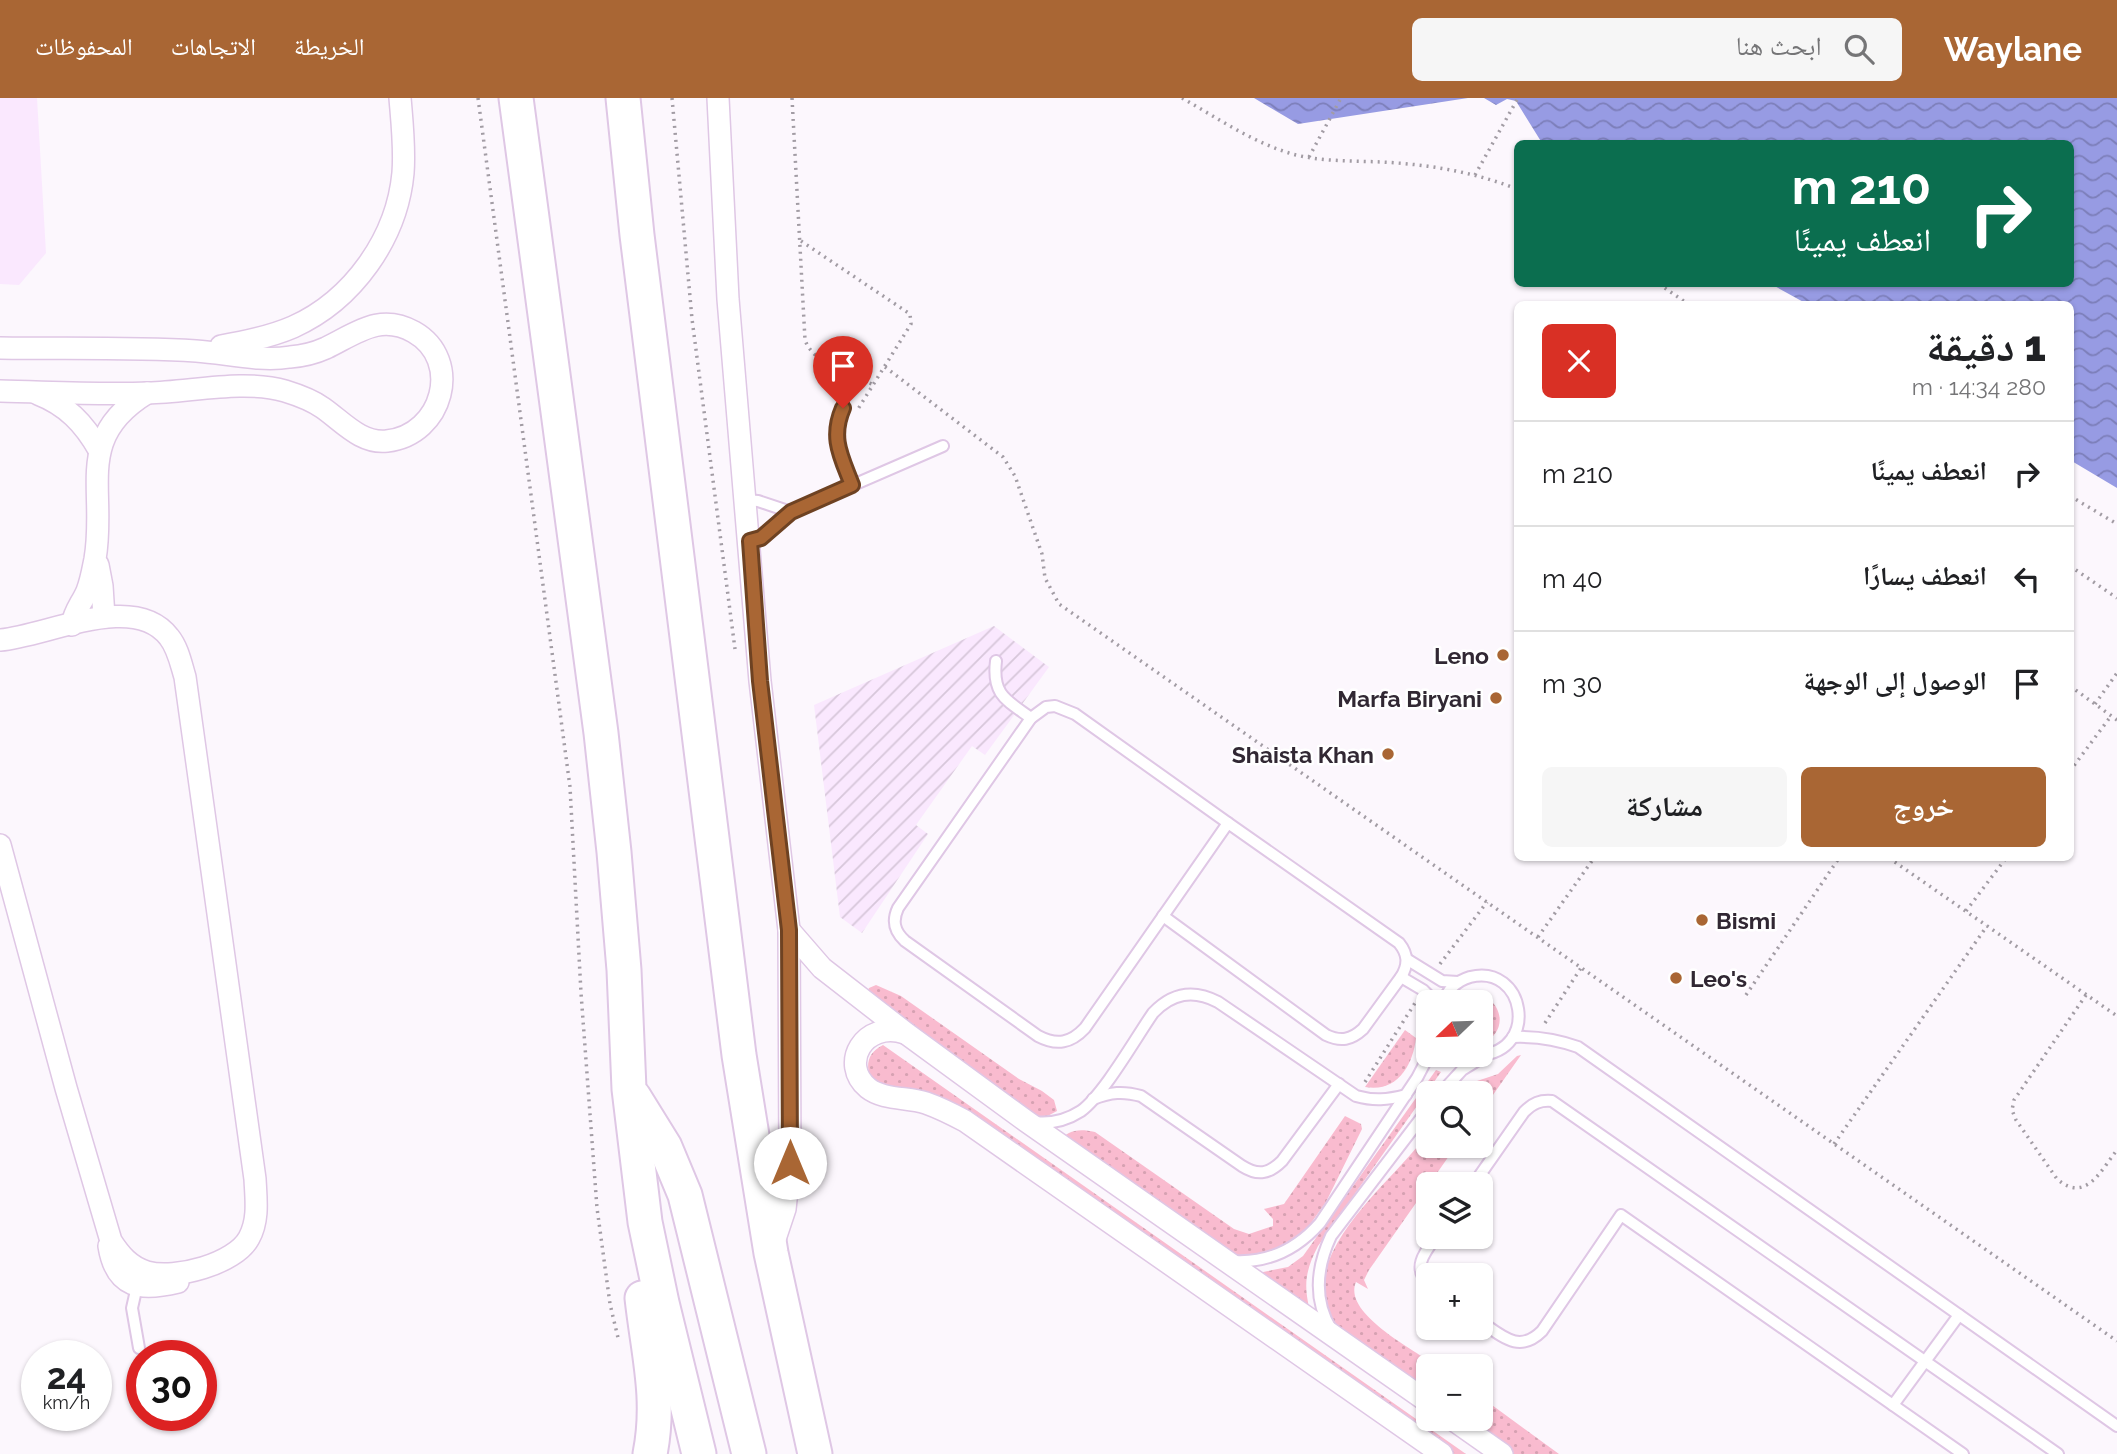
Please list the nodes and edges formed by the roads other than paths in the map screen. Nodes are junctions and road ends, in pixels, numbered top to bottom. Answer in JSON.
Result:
{"nodes":[{"id":1,"x":400,"y":98,"type":"edge"},
{"id":2,"x":516,"y":98,"type":"edge"},
{"id":3,"x":624,"y":98,"type":"edge"},
{"id":4,"x":718,"y":98,"type":"edge"},
{"id":5,"x":0,"y":348,"type":"edge"},
{"id":6,"x":194,"y":351,"type":"junction"},
{"id":7,"x":0,"y":391,"type":"edge"},
{"id":8,"x":32,"y":391,"type":"junction"},
{"id":9,"x":147,"y":393,"type":"junction"},
{"id":10,"x":843,"y":408,"type":"road end"},
{"id":11,"x":943,"y":446,"type":"dead end"},
{"id":12,"x":99,"y":450,"type":"junction"},
{"id":13,"x":852,"y":485,"type":"junction"},
{"id":14,"x":746,"y":500,"type":"junction"},
{"id":15,"x":791,"y":512,"type":"junction"},
{"id":16,"x":750,"y":541,"type":"junction"},
{"id":17,"x":96,"y":556,"type":"junction"},
{"id":18,"x":104,"y":617,"type":"junction"},
{"id":19,"x":72,"y":625,"type":"junction"},
{"id":20,"x":10,"y":639,"type":"edge"},
{"id":21,"x":0,"y":647,"type":"edge"},
{"id":22,"x":996,"y":661,"type":"dead end"},
{"id":23,"x":1031,"y":718,"type":"junction"},
{"id":24,"x":1228,"y":823,"type":"junction"},
{"id":25,"x":0,"y":845,"type":"edge"},
{"id":26,"x":1163,"y":916,"type":"junction"},
{"id":27,"x":789,"y":930,"type":"junction"},
{"id":28,"x":1408,"y":960,"type":"junction"},
{"id":29,"x":1401,"y":977,"type":"junction"},
{"id":30,"x":1458,"y":982,"type":"junction"},
{"id":31,"x":1423,"y":990,"type":"edge"},
{"id":32,"x":1450,"y":990,"type":"edge"},
{"id":33,"x":908,"y":1034,"type":"junction"},
{"id":34,"x":1513,"y":1037,"type":"junction"},
{"id":35,"x":1493,"y":1052,"type":"edge"},
{"id":36,"x":1422,"y":1068,"type":"edge"},
{"id":37,"x":1465,"y":1068,"type":"edge"},
{"id":38,"x":1452,"y":1081,"type":"edge"},
{"id":39,"x":1339,"y":1084,"type":"junction"},
{"id":40,"x":629,"y":1089,"type":"junction"},
{"id":41,"x":1406,"y":1095,"type":"junction"},
{"id":42,"x":1093,"y":1099,"type":"junction"},
{"id":43,"x":1026,"y":1121,"type":"junction"},
{"id":44,"x":1416,"y":1125,"type":"edge"},
{"id":45,"x":1482,"y":1172,"type":"edge"},
{"id":46,"x":645,"y":1222,"type":"junction"},
{"id":47,"x":107,"y":1227,"type":"junction"},
{"id":48,"x":771,"y":1253,"type":"junction"},
{"id":49,"x":1224,"y":1260,"type":"junction"},
{"id":50,"x":194,"y":1273,"type":"junction"},
{"id":51,"x":137,"y":1286,"type":"junction"},
{"id":52,"x":1959,"y":1315,"type":"junction"},
{"id":53,"x":1493,"y":1329,"type":"edge"},
{"id":54,"x":138,"y":1340,"type":"edge"},
{"id":55,"x":1338,"y":1340,"type":"junction"},
{"id":56,"x":1926,"y":1361,"type":"junction"},
{"id":57,"x":1416,"y":1394,"type":"edge"},
{"id":58,"x":802,"y":1397,"type":"junction"},
{"id":59,"x":1893,"y":1405,"type":"junction"},
{"id":60,"x":2117,"y":1426,"type":"edge"},
{"id":61,"x":1469,"y":1431,"type":"edge"},
{"id":62,"x":650,"y":1454,"type":"edge"},
{"id":63,"x":699,"y":1454,"type":"edge"},
{"id":64,"x":749,"y":1454,"type":"edge"},
{"id":65,"x":815,"y":1454,"type":"edge"},
{"id":66,"x":830,"y":1454,"type":"edge"},
{"id":67,"x":1442,"y":1454,"type":"edge"},
{"id":68,"x":1502,"y":1454,"type":"edge"},
{"id":69,"x":1963,"y":1454,"type":"edge"},
{"id":70,"x":2058,"y":1454,"type":"edge"}],
"edges":[{"from":1,"to":6,"type":"street"},
{"from":2,"to":40,"type":"main road"},
{"from":3,"to":48,"type":"main road"},
{"from":4,"to":14,"type":"street"},
{"from":5,"to":6,"type":"street"},
{"from":6,"to":9,"type":"street"},
{"from":7,"to":8,"type":"street"},
{"from":8,"to":9,"type":"street"},
{"from":8,"to":12,"type":"street"},
{"from":9,"to":12,"type":"street"},
{"from":10,"to":13,"type":"lane"},
{"from":11,"to":13,"type":"lane"},
{"from":12,"to":17,"type":"street"},
{"from":13,"to":15,"type":"lane"},
{"from":14,"to":15,"type":"lane"},
{"from":14,"to":16,"type":"street"},
{"from":15,"to":16,"type":"lane"},
{"from":16,"to":27,"type":"street"},
{"from":17,"to":18,"type":"street"},
{"from":17,"to":19,"type":"street"},
{"from":18,"to":19,"type":"street"},
{"from":18,"to":50,"type":"street"},
{"from":19,"to":20,"type":"street"},
{"from":20,"to":21,"type":"street"},
{"from":22,"to":23,"type":"lane"},
{"from":23,"to":24,"type":"lane"},
{"from":23,"to":26,"type":"lane"},
{"from":24,"to":26,"type":"lane"},
{"from":24,"to":28,"type":"lane"},
{"from":25,"to":47,"type":"street"},
{"from":26,"to":29,"type":"lane"},
{"from":27,"to":33,"type":"street"},
{"from":27,"to":48,"type":"street"},
{"from":28,"to":29,"type":"lane"},
{"from":28,"to":30,"type":"lane"},
{"from":29,"to":31,"type":"lane"},
{"from":30,"to":32,"type":"lane"},
{"from":30,"to":34,"type":"lane"},
{"from":33,"to":43,"type":"street"},
{"from":33,"to":67,"type":"street"},
{"from":34,"to":35,"type":"lane"},
{"from":34,"to":52,"type":"lane"},
{"from":36,"to":41,"type":"lane"},
{"from":37,"to":38,"type":"lane"},
{"from":39,"to":41,"type":"lane"},
{"from":39,"to":42,"type":"lane"},
{"from":39,"to":42,"type":"lane"},
{"from":40,"to":46,"type":"main road"},
{"from":40,"to":64,"type":"main road"},
{"from":41,"to":49,"type":"lane"},
{"from":42,"to":43,"type":"lane"},
{"from":43,"to":49,"type":"street"},
{"from":44,"to":55,"type":"lane"},
{"from":45,"to":56,"type":"lane"},
{"from":46,"to":62,"type":"main road"},
{"from":46,"to":63,"type":"main road"},
{"from":47,"to":50,"type":"street"},
{"from":47,"to":51,"type":"street"},
{"from":48,"to":58,"type":"main road"},
{"from":49,"to":55,"type":"street"},
{"from":50,"to":51,"type":"street"},
{"from":51,"to":54,"type":"lane"},
{"from":52,"to":56,"type":"lane"},
{"from":52,"to":60,"type":"lane"},
{"from":53,"to":59,"type":"lane"},
{"from":55,"to":57,"type":"street"},
{"from":56,"to":59,"type":"lane"},
{"from":56,"to":70,"type":"lane"},
{"from":58,"to":65,"type":"main road"},
{"from":58,"to":66,"type":"main road"},
{"from":59,"to":69,"type":"lane"},
{"from":61,"to":68,"type":"street"}]}
